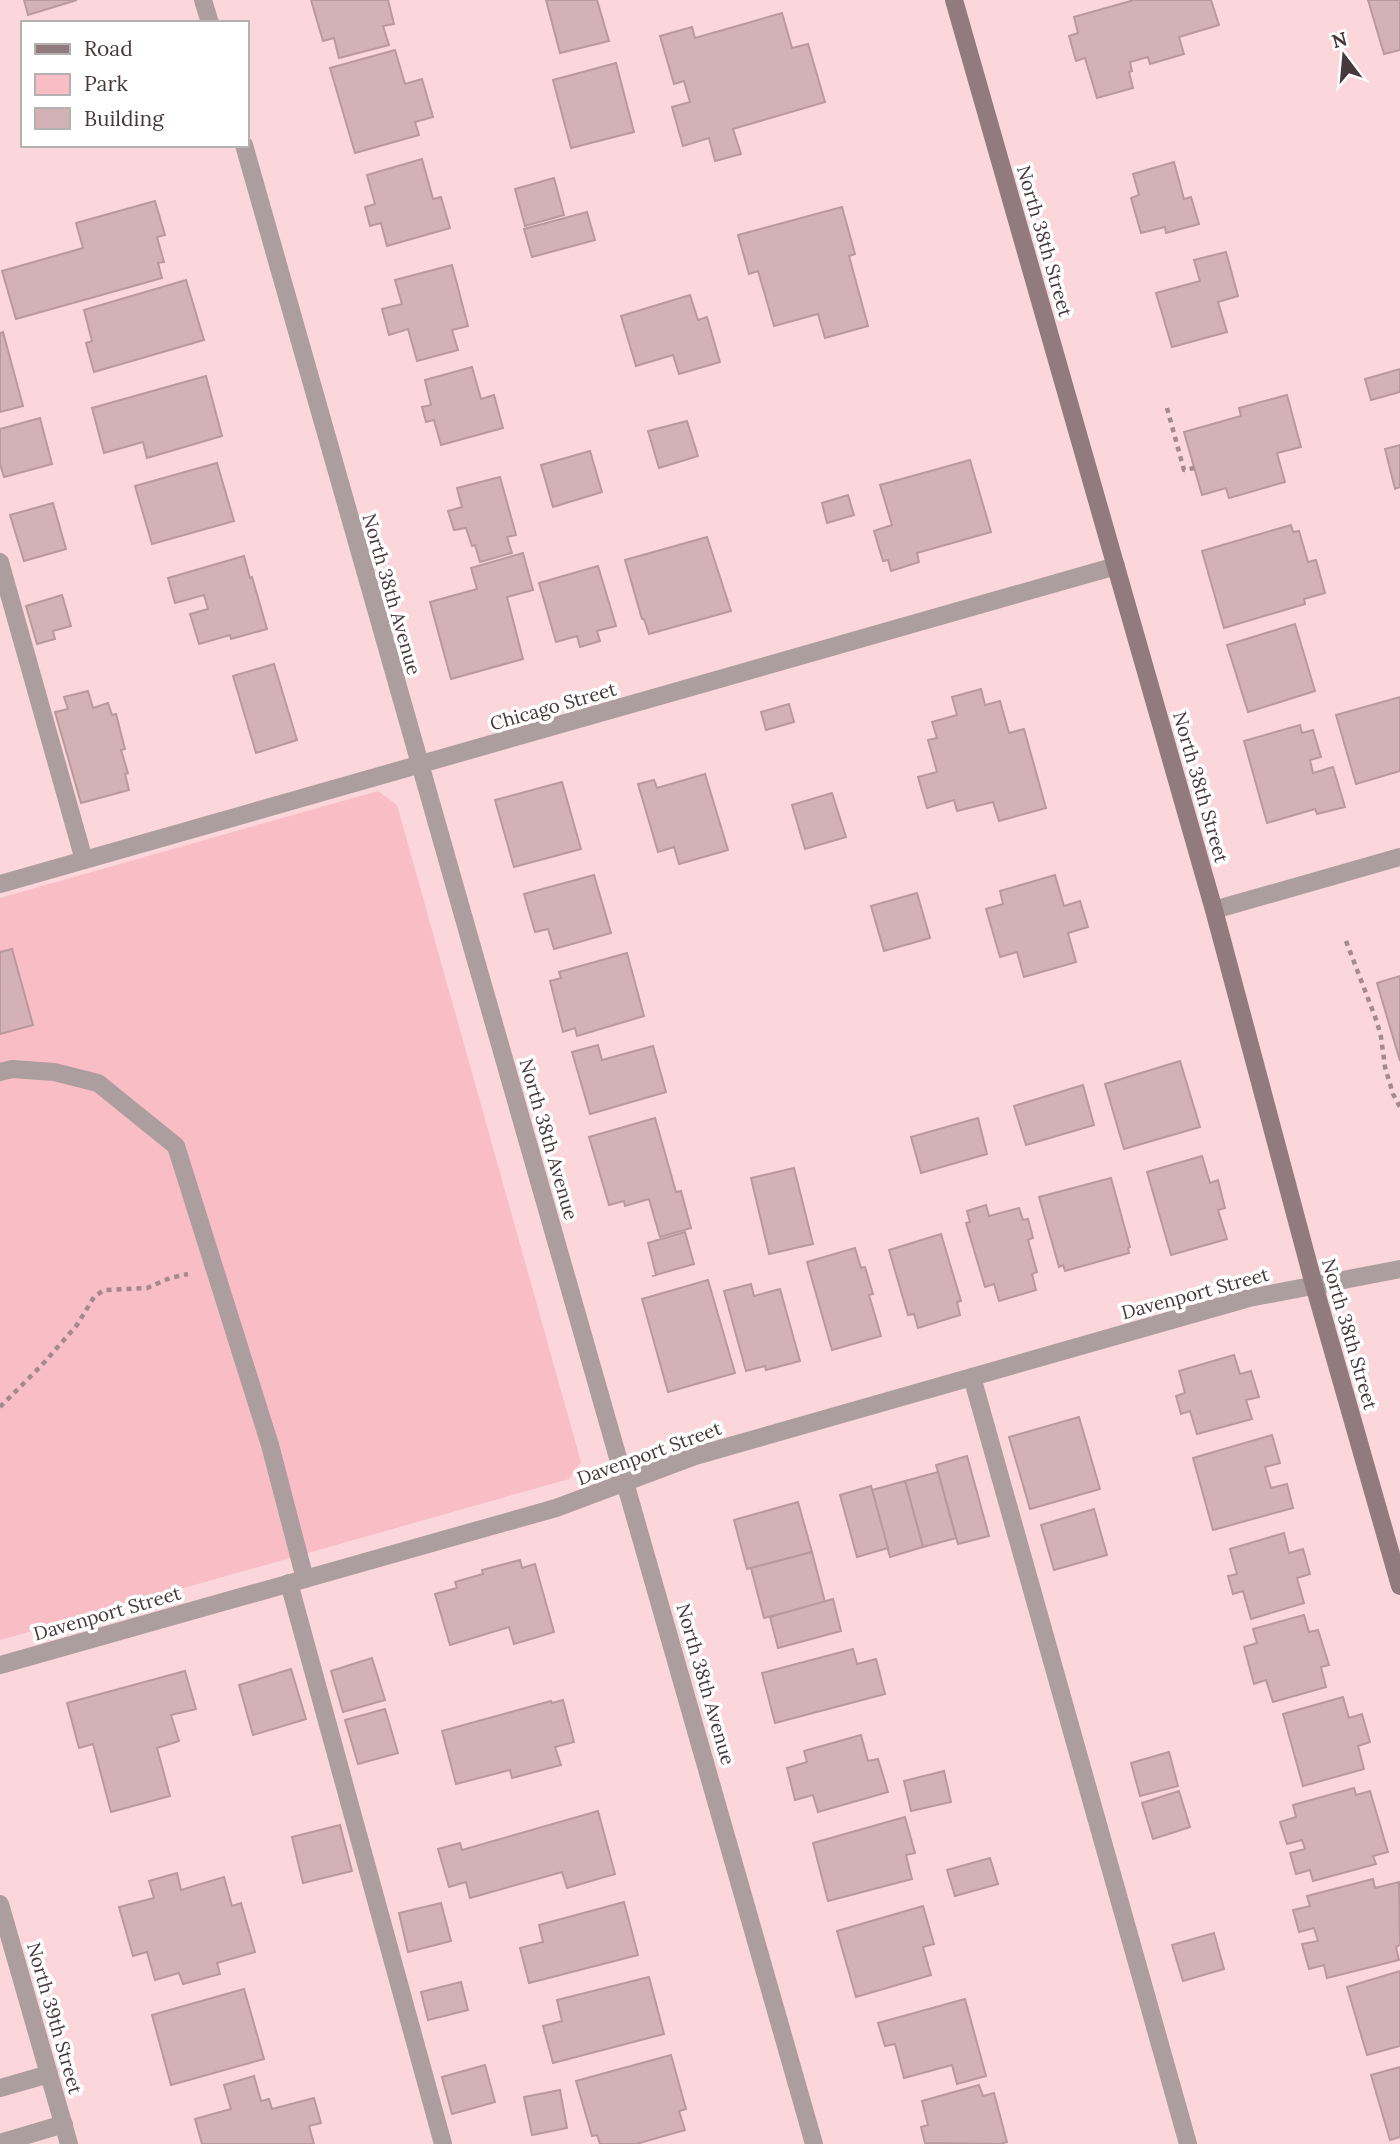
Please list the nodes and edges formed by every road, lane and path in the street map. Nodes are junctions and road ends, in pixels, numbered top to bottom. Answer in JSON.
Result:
{"nodes":[{"id":1,"x":203,"y":0,"type":"edge"},
{"id":2,"x":954,"y":0,"type":"edge"},
{"id":3,"x":209,"y":21,"type":"edge"},
{"id":4,"x":245,"y":147,"type":"edge"},
{"id":5,"x":1167,"y":408,"type":"dead end"},
{"id":6,"x":1194,"y":468,"type":"dead end"},
{"id":7,"x":0,"y":562,"type":"edge"},
{"id":8,"x":1116,"y":566,"type":"junction"},
{"id":9,"x":419,"y":766,"type":"junction"},
{"id":10,"x":1400,"y":857,"type":"edge"},
{"id":11,"x":84,"y":860,"type":"junction"},
{"id":12,"x":0,"y":884,"type":"edge"},
{"id":13,"x":1214,"y":910,"type":"junction"},
{"id":14,"x":1346,"y":941,"type":"dead end"},
{"id":15,"x":0,"y":1072,"type":"edge"},
{"id":16,"x":1400,"y":1107,"type":"edge"},
{"id":17,"x":214,"y":1268,"type":"junction"},
{"id":18,"x":1400,"y":1269,"type":"edge"},
{"id":19,"x":1314,"y":1285,"type":"junction"},
{"id":20,"x":972,"y":1377,"type":"junction"},
{"id":21,"x":0,"y":1407,"type":"edge"},
{"id":22,"x":626,"y":1481,"type":"junction"},
{"id":23,"x":297,"y":1581,"type":"junction"},
{"id":24,"x":1400,"y":1586,"type":"edge"},
{"id":25,"x":0,"y":1665,"type":"edge"},
{"id":26,"x":0,"y":1904,"type":"edge"},
{"id":27,"x":49,"y":2074,"type":"junction"},
{"id":28,"x":0,"y":2088,"type":"edge"},
{"id":29,"x":64,"y":2124,"type":"junction"},
{"id":30,"x":0,"y":2143,"type":"edge"},
{"id":31,"x":69,"y":2144,"type":"edge"},
{"id":32,"x":443,"y":2144,"type":"edge"},
{"id":33,"x":814,"y":2144,"type":"edge"},
{"id":34,"x":1188,"y":2144,"type":"edge"}],
"edges":[{"from":1,"to":3,"type":"street"},
{"from":2,"to":8,"type":"street","name":"North 38th Street"},
{"from":4,"to":9,"type":"street","name":"North 38th Avenue"},
{"from":5,"to":6,"type":"path"},
{"from":7,"to":11,"type":"street"},
{"from":8,"to":9,"type":"street","name":"Chicago Street"},
{"from":8,"to":13,"type":"street","name":"North 38th Street"},
{"from":9,"to":11,"type":"street","name":"Chicago Street"},
{"from":9,"to":22,"type":"street","name":"North 38th Avenue"},
{"from":10,"to":13,"type":"street"},
{"from":11,"to":12,"type":"street","name":"Chicago Street"},
{"from":13,"to":19,"type":"street","name":"North 38th Street"},
{"from":14,"to":16,"type":"path"},
{"from":15,"to":17,"type":"street"},
{"from":17,"to":21,"type":"path"},
{"from":17,"to":23,"type":"street"},
{"from":18,"to":19,"type":"street","name":"Davenport Street"},
{"from":19,"to":20,"type":"street","name":"Davenport Street"},
{"from":19,"to":24,"type":"street","name":"North 38th Street"},
{"from":20,"to":22,"type":"street","name":"Davenport Street"},
{"from":20,"to":34,"type":"street"},
{"from":22,"to":23,"type":"street","name":"Davenport Street"},
{"from":22,"to":33,"type":"street","name":"North 38th Avenue"},
{"from":23,"to":25,"type":"street","name":"Davenport Street"},
{"from":23,"to":32,"type":"street"},
{"from":26,"to":27,"type":"street","name":"North 39th Street"},
{"from":27,"to":28,"type":"street"},
{"from":27,"to":29,"type":"street","name":"North 39th Street"},
{"from":29,"to":30,"type":"street"},
{"from":29,"to":31,"type":"street","name":"North 39th Street"}]}
